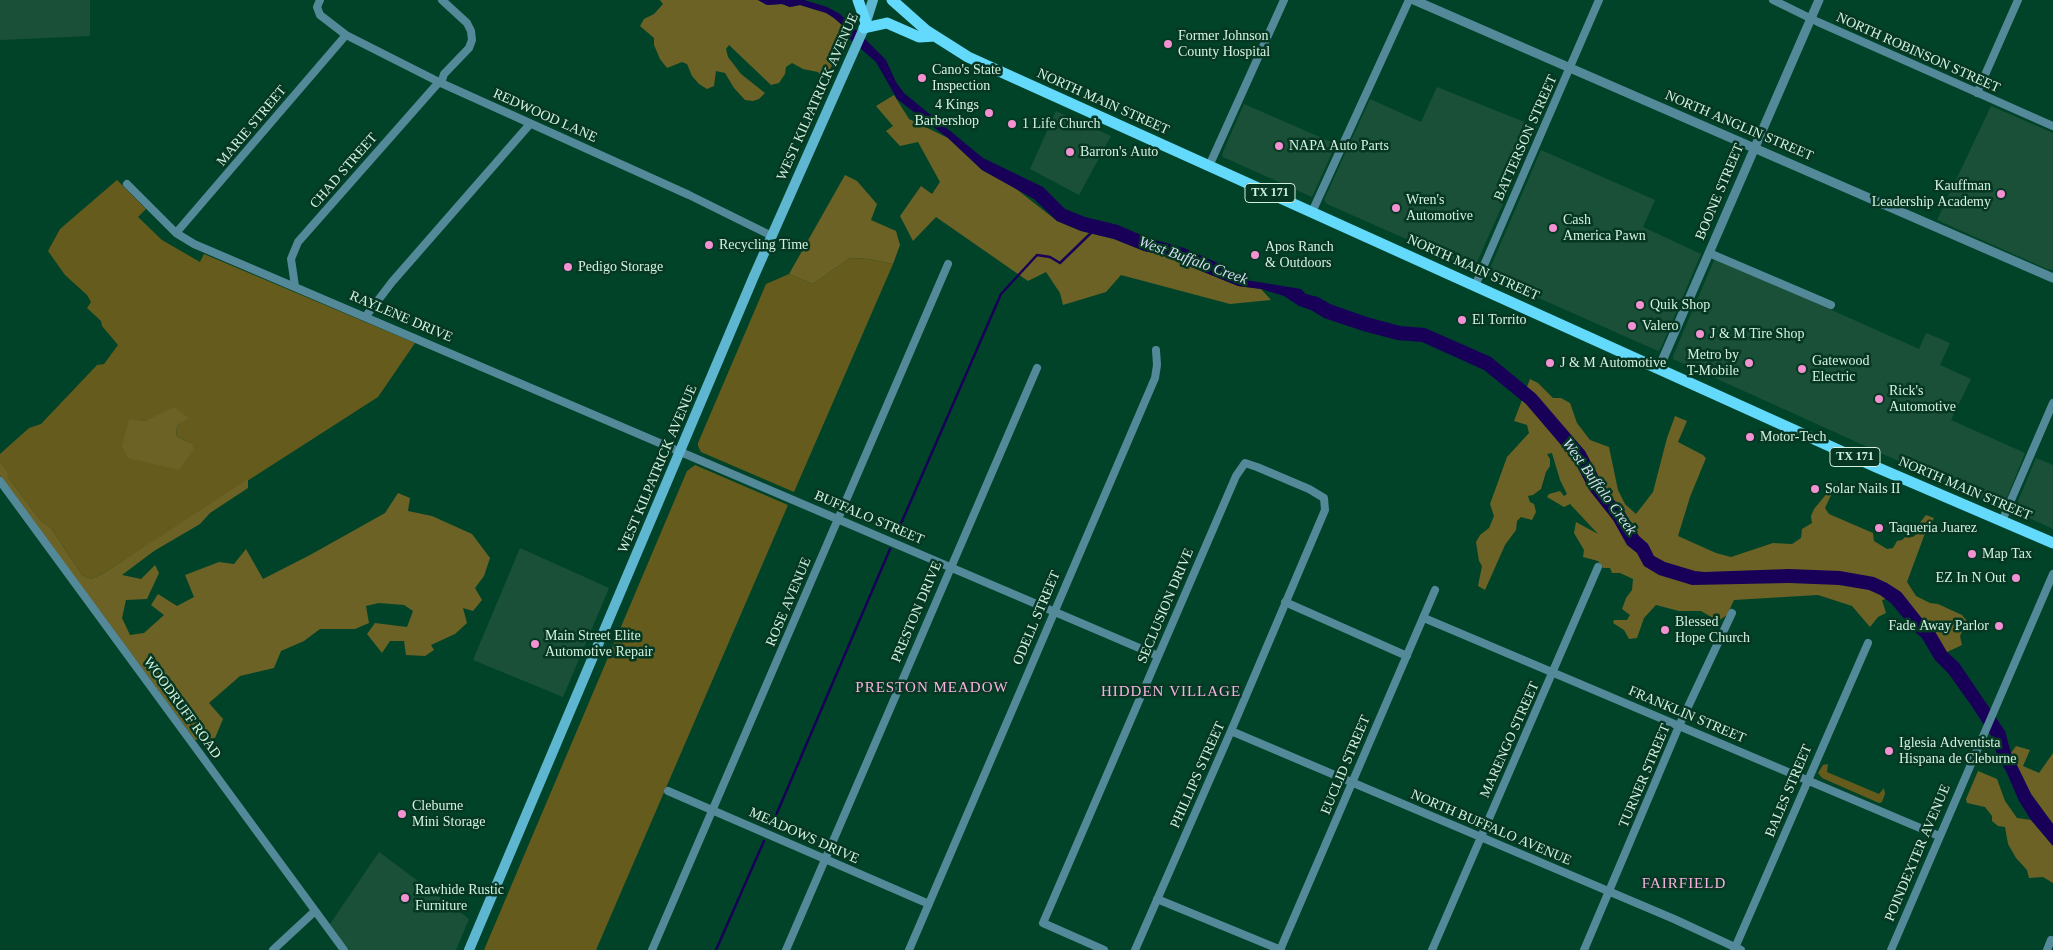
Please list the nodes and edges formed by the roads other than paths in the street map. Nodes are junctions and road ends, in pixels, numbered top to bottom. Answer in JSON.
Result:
{"nodes":[{"id":1,"x":442,"y":0,"type":"edge"},
{"id":2,"x":858,"y":0,"type":"edge"},
{"id":3,"x":873,"y":0,"type":"edge"},
{"id":4,"x":892,"y":0,"type":"edge"},
{"id":5,"x":1284,"y":0,"type":"edge"},
{"id":6,"x":1409,"y":0,"type":"edge"},
{"id":7,"x":1414,"y":0,"type":"edge"},
{"id":8,"x":1599,"y":0,"type":"edge"},
{"id":9,"x":1773,"y":0,"type":"edge"},
{"id":10,"x":1819,"y":0,"type":"edge"},
{"id":11,"x":2018,"y":0,"type":"edge"},
{"id":12,"x":318,"y":4,"type":"edge"},
{"id":13,"x":1811,"y":18,"type":"junction"},
{"id":14,"x":865,"y":26,"type":"junction"},
{"id":15,"x":346,"y":35,"type":"junction"},
{"id":16,"x":935,"y":36,"type":"junction"},
{"id":17,"x":1570,"y":68,"type":"junction"},
{"id":18,"x":440,"y":82,"type":"junction"},
{"id":19,"x":1977,"y":92,"type":"junction"},
{"id":20,"x":530,"y":124,"type":"junction"},
{"id":21,"x":2053,"y":126,"type":"edge"},
{"id":22,"x":1755,"y":147,"type":"junction"},
{"id":23,"x":1209,"y":166,"type":"junction"},
{"id":24,"x":127,"y":184,"type":"dead end"},
{"id":25,"x":1312,"y":212,"type":"junction"},
{"id":26,"x":176,"y":233,"type":"junction"},
{"id":27,"x":772,"y":236,"type":"junction"},
{"id":28,"x":1709,"y":253,"type":"junction"},
{"id":29,"x":948,"y":264,"type":"dead end"},
{"id":30,"x":2053,"y":278,"type":"edge"},
{"id":31,"x":295,"y":286,"type":"junction"},
{"id":32,"x":1475,"y":286,"type":"junction"},
{"id":33,"x":1831,"y":305,"type":"dead end"},
{"id":34,"x":366,"y":316,"type":"junction"},
{"id":35,"x":1156,"y":350,"type":"dead end"},
{"id":36,"x":1037,"y":368,"type":"dead end"},
{"id":37,"x":1659,"y":368,"type":"junction"},
{"id":38,"x":2053,"y":403,"type":"edge"},
{"id":39,"x":681,"y":451,"type":"junction"},
{"id":40,"x":0,"y":481,"type":"edge"},
{"id":41,"x":1324,"y":498,"type":"joint"},
{"id":42,"x":838,"y":518,"type":"junction"},
{"id":43,"x":2002,"y":521,"type":"junction"},
{"id":44,"x":2053,"y":543,"type":"edge"},
{"id":45,"x":950,"y":567,"type":"junction"},
{"id":46,"x":1598,"y":567,"type":"dead end"},
{"id":47,"x":2053,"y":574,"type":"edge"},
{"id":48,"x":1434,"y":590,"type":"dead end"},
{"id":49,"x":1285,"y":602,"type":"junction"},
{"id":50,"x":1054,"y":612,"type":"junction"},
{"id":51,"x":1732,"y":612,"type":"dead end"},
{"id":52,"x":1424,"y":618,"type":"junction"},
{"id":53,"x":1868,"y":643,"type":"dead end"},
{"id":54,"x":1158,"y":656,"type":"junction"},
{"id":55,"x":1407,"y":656,"type":"junction"},
{"id":56,"x":1553,"y":672,"type":"junction"},
{"id":57,"x":1679,"y":726,"type":"junction"},
{"id":58,"x":1231,"y":731,"type":"junction"},
{"id":59,"x":1808,"y":780,"type":"junction"},
{"id":60,"x":1352,"y":783,"type":"junction"},
{"id":61,"x":668,"y":791,"type":"dead end"},
{"id":62,"x":712,"y":810,"type":"junction"},
{"id":63,"x":1939,"y":836,"type":"junction"},
{"id":64,"x":1480,"y":837,"type":"junction"},
{"id":65,"x":825,"y":859,"type":"junction"},
{"id":66,"x":1609,"y":892,"type":"junction"},
{"id":67,"x":1157,"y":899,"type":"junction"},
{"id":68,"x":929,"y":904,"type":"junction"},
{"id":69,"x":315,"y":911,"type":"junction"},
{"id":70,"x":2051,"y":940,"type":"dead end"},
{"id":71,"x":1737,"y":949,"type":"edge"},
{"id":72,"x":273,"y":950,"type":"edge"},
{"id":73,"x":344,"y":950,"type":"edge"},
{"id":74,"x":469,"y":950,"type":"edge"},
{"id":75,"x":652,"y":950,"type":"edge"},
{"id":76,"x":786,"y":950,"type":"edge"},
{"id":77,"x":909,"y":950,"type":"edge"},
{"id":78,"x":1104,"y":950,"type":"edge"},
{"id":79,"x":1135,"y":950,"type":"edge"},
{"id":80,"x":1281,"y":950,"type":"edge"},
{"id":81,"x":1432,"y":950,"type":"edge"},
{"id":82,"x":1584,"y":950,"type":"edge"},
{"id":83,"x":1891,"y":950,"type":"edge"},
{"id":84,"x":2047,"y":950,"type":"edge"}],
"edges":[{"from":1,"to":18,"type":"street","name":"CHAD STREET"},
{"from":2,"to":14,"type":"main road"},
{"from":3,"to":14,"type":"main road","name":"WEST KILPATRICK AVENUE"},
{"from":4,"to":16,"type":"main road","name":"NORTH MAIN STREET","number":"TX 171"},
{"from":5,"to":23,"type":"street"},
{"from":6,"to":25,"type":"street"},
{"from":7,"to":17,"type":"street","name":"NORTH ANGLIN STREET"},
{"from":8,"to":17,"type":"street","name":"BATTERSON STREET"},
{"from":9,"to":13,"type":"street","name":"NORTH ROBINSON STREET"},
{"from":10,"to":13,"type":"street","name":"BOONE STREET"},
{"from":11,"to":19,"type":"street"},
{"from":12,"to":15,"type":"street","name":"REDWOOD LANE"},
{"from":13,"to":19,"type":"street","name":"NORTH ROBINSON STREET"},
{"from":13,"to":22,"type":"street","name":"BOONE STREET"},
{"from":14,"to":16,"type":"main road"},
{"from":14,"to":27,"type":"main road","name":"WEST KILPATRICK AVENUE"},
{"from":15,"to":18,"type":"street","name":"REDWOOD LANE"},
{"from":15,"to":26,"type":"street","name":"MARIE STREET"},
{"from":16,"to":23,"type":"main road","name":"NORTH MAIN STREET","number":"TX 171"},
{"from":17,"to":22,"type":"street","name":"NORTH ANGLIN STREET"},
{"from":17,"to":32,"type":"street","name":"BATTERSON STREET"},
{"from":18,"to":20,"type":"street","name":"REDWOOD LANE"},
{"from":18,"to":31,"type":"street","name":"CHAD STREET"},
{"from":19,"to":21,"type":"street","name":"NORTH ROBINSON STREET"},
{"from":20,"to":27,"type":"street","name":"REDWOOD LANE"},
{"from":20,"to":34,"type":"street"},
{"from":22,"to":28,"type":"street","name":"BOONE STREET"},
{"from":22,"to":30,"type":"street","name":"NORTH ANGLIN STREET"},
{"from":23,"to":25,"type":"main road","name":"NORTH MAIN STREET","number":"TX 171"},
{"from":24,"to":26,"type":"street","name":"RAYLENE DRIVE"},
{"from":25,"to":32,"type":"main road","name":"NORTH MAIN STREET","number":"TX 171"},
{"from":26,"to":31,"type":"street","name":"RAYLENE DRIVE"},
{"from":27,"to":39,"type":"main road","name":"WEST KILPATRICK AVENUE"},
{"from":28,"to":33,"type":"street"},
{"from":28,"to":37,"type":"street","name":"BOONE STREET"},
{"from":29,"to":42,"type":"street","name":"ROSE AVENUE"},
{"from":31,"to":34,"type":"street","name":"RAYLENE DRIVE"},
{"from":32,"to":37,"type":"main road","name":"NORTH MAIN STREET","number":"TX 171"},
{"from":34,"to":39,"type":"street","name":"RAYLENE DRIVE"},
{"from":35,"to":50,"type":"street","name":"ODELL STREET"},
{"from":36,"to":45,"type":"street","name":"PRESTON DRIVE"},
{"from":37,"to":43,"type":"main road","name":"NORTH MAIN STREET","number":"TX 171"},
{"from":38,"to":43,"type":"street"},
{"from":39,"to":42,"type":"street","name":"BUFFALO STREET"},
{"from":39,"to":74,"type":"main road","name":"WEST KILPATRICK AVENUE"},
{"from":40,"to":69,"type":"street","name":"WOODRUFF ROAD"},
{"from":41,"to":49,"type":"street","name":"PHILLIPS STREET"},
{"from":41,"to":54,"type":"street","name":"SECLUSION DRIVE"},
{"from":42,"to":45,"type":"street","name":"BUFFALO STREET"},
{"from":42,"to":62,"type":"street","name":"ROSE AVENUE"},
{"from":43,"to":44,"type":"main road","name":"NORTH MAIN STREET","number":"TX 171"},
{"from":45,"to":50,"type":"street","name":"BUFFALO STREET"},
{"from":45,"to":65,"type":"street","name":"PRESTON DRIVE"},
{"from":46,"to":56,"type":"street","name":"MARENGO STREET"},
{"from":47,"to":63,"type":"street","name":"POINDEXTER AVENUE"},
{"from":48,"to":52,"type":"street","name":"EUCLID STREET"},
{"from":49,"to":55,"type":"street"},
{"from":49,"to":58,"type":"street","name":"PHILLIPS STREET"},
{"from":50,"to":54,"type":"street","name":"BUFFALO STREET"},
{"from":50,"to":68,"type":"street","name":"ODELL STREET"},
{"from":51,"to":57,"type":"street","name":"TURNER STREET"},
{"from":52,"to":55,"type":"street","name":"EUCLID STREET"},
{"from":52,"to":56,"type":"street","name":"FRANKLIN STREET"},
{"from":53,"to":59,"type":"street","name":"BALES STREET"},
{"from":54,"to":78,"type":"street","name":"SECLUSION DRIVE"},
{"from":55,"to":60,"type":"street","name":"EUCLID STREET"},
{"from":56,"to":57,"type":"street","name":"FRANKLIN STREET"},
{"from":56,"to":64,"type":"street","name":"MARENGO STREET"},
{"from":57,"to":59,"type":"street","name":"FRANKLIN STREET"},
{"from":57,"to":66,"type":"street","name":"TURNER STREET"},
{"from":58,"to":60,"type":"street","name":"NORTH BUFFALO AVENUE"},
{"from":58,"to":67,"type":"street","name":"PHILLIPS STREET"},
{"from":59,"to":63,"type":"street","name":"FRANKLIN STREET"},
{"from":59,"to":71,"type":"street","name":"BALES STREET"},
{"from":60,"to":64,"type":"street","name":"NORTH BUFFALO AVENUE"},
{"from":60,"to":80,"type":"street","name":"EUCLID STREET"},
{"from":61,"to":62,"type":"street","name":"MEADOWS DRIVE"},
{"from":62,"to":65,"type":"street","name":"MEADOWS DRIVE"},
{"from":62,"to":75,"type":"street","name":"ROSE AVENUE"},
{"from":63,"to":83,"type":"street","name":"POINDEXTER AVENUE"},
{"from":64,"to":66,"type":"street","name":"NORTH BUFFALO AVENUE"},
{"from":64,"to":81,"type":"street","name":"MARENGO STREET"},
{"from":65,"to":68,"type":"street","name":"MEADOWS DRIVE"},
{"from":65,"to":76,"type":"street","name":"PRESTON DRIVE"},
{"from":66,"to":71,"type":"street","name":"NORTH BUFFALO AVENUE"},
{"from":66,"to":82,"type":"street","name":"TURNER STREET"},
{"from":67,"to":79,"type":"street","name":"PHILLIPS STREET"},
{"from":67,"to":80,"type":"street"},
{"from":68,"to":77,"type":"street","name":"ODELL STREET"},
{"from":69,"to":72,"type":"street"},
{"from":69,"to":73,"type":"street","name":"WOODRUFF ROAD"},
{"from":70,"to":84,"type":"street"}]}
